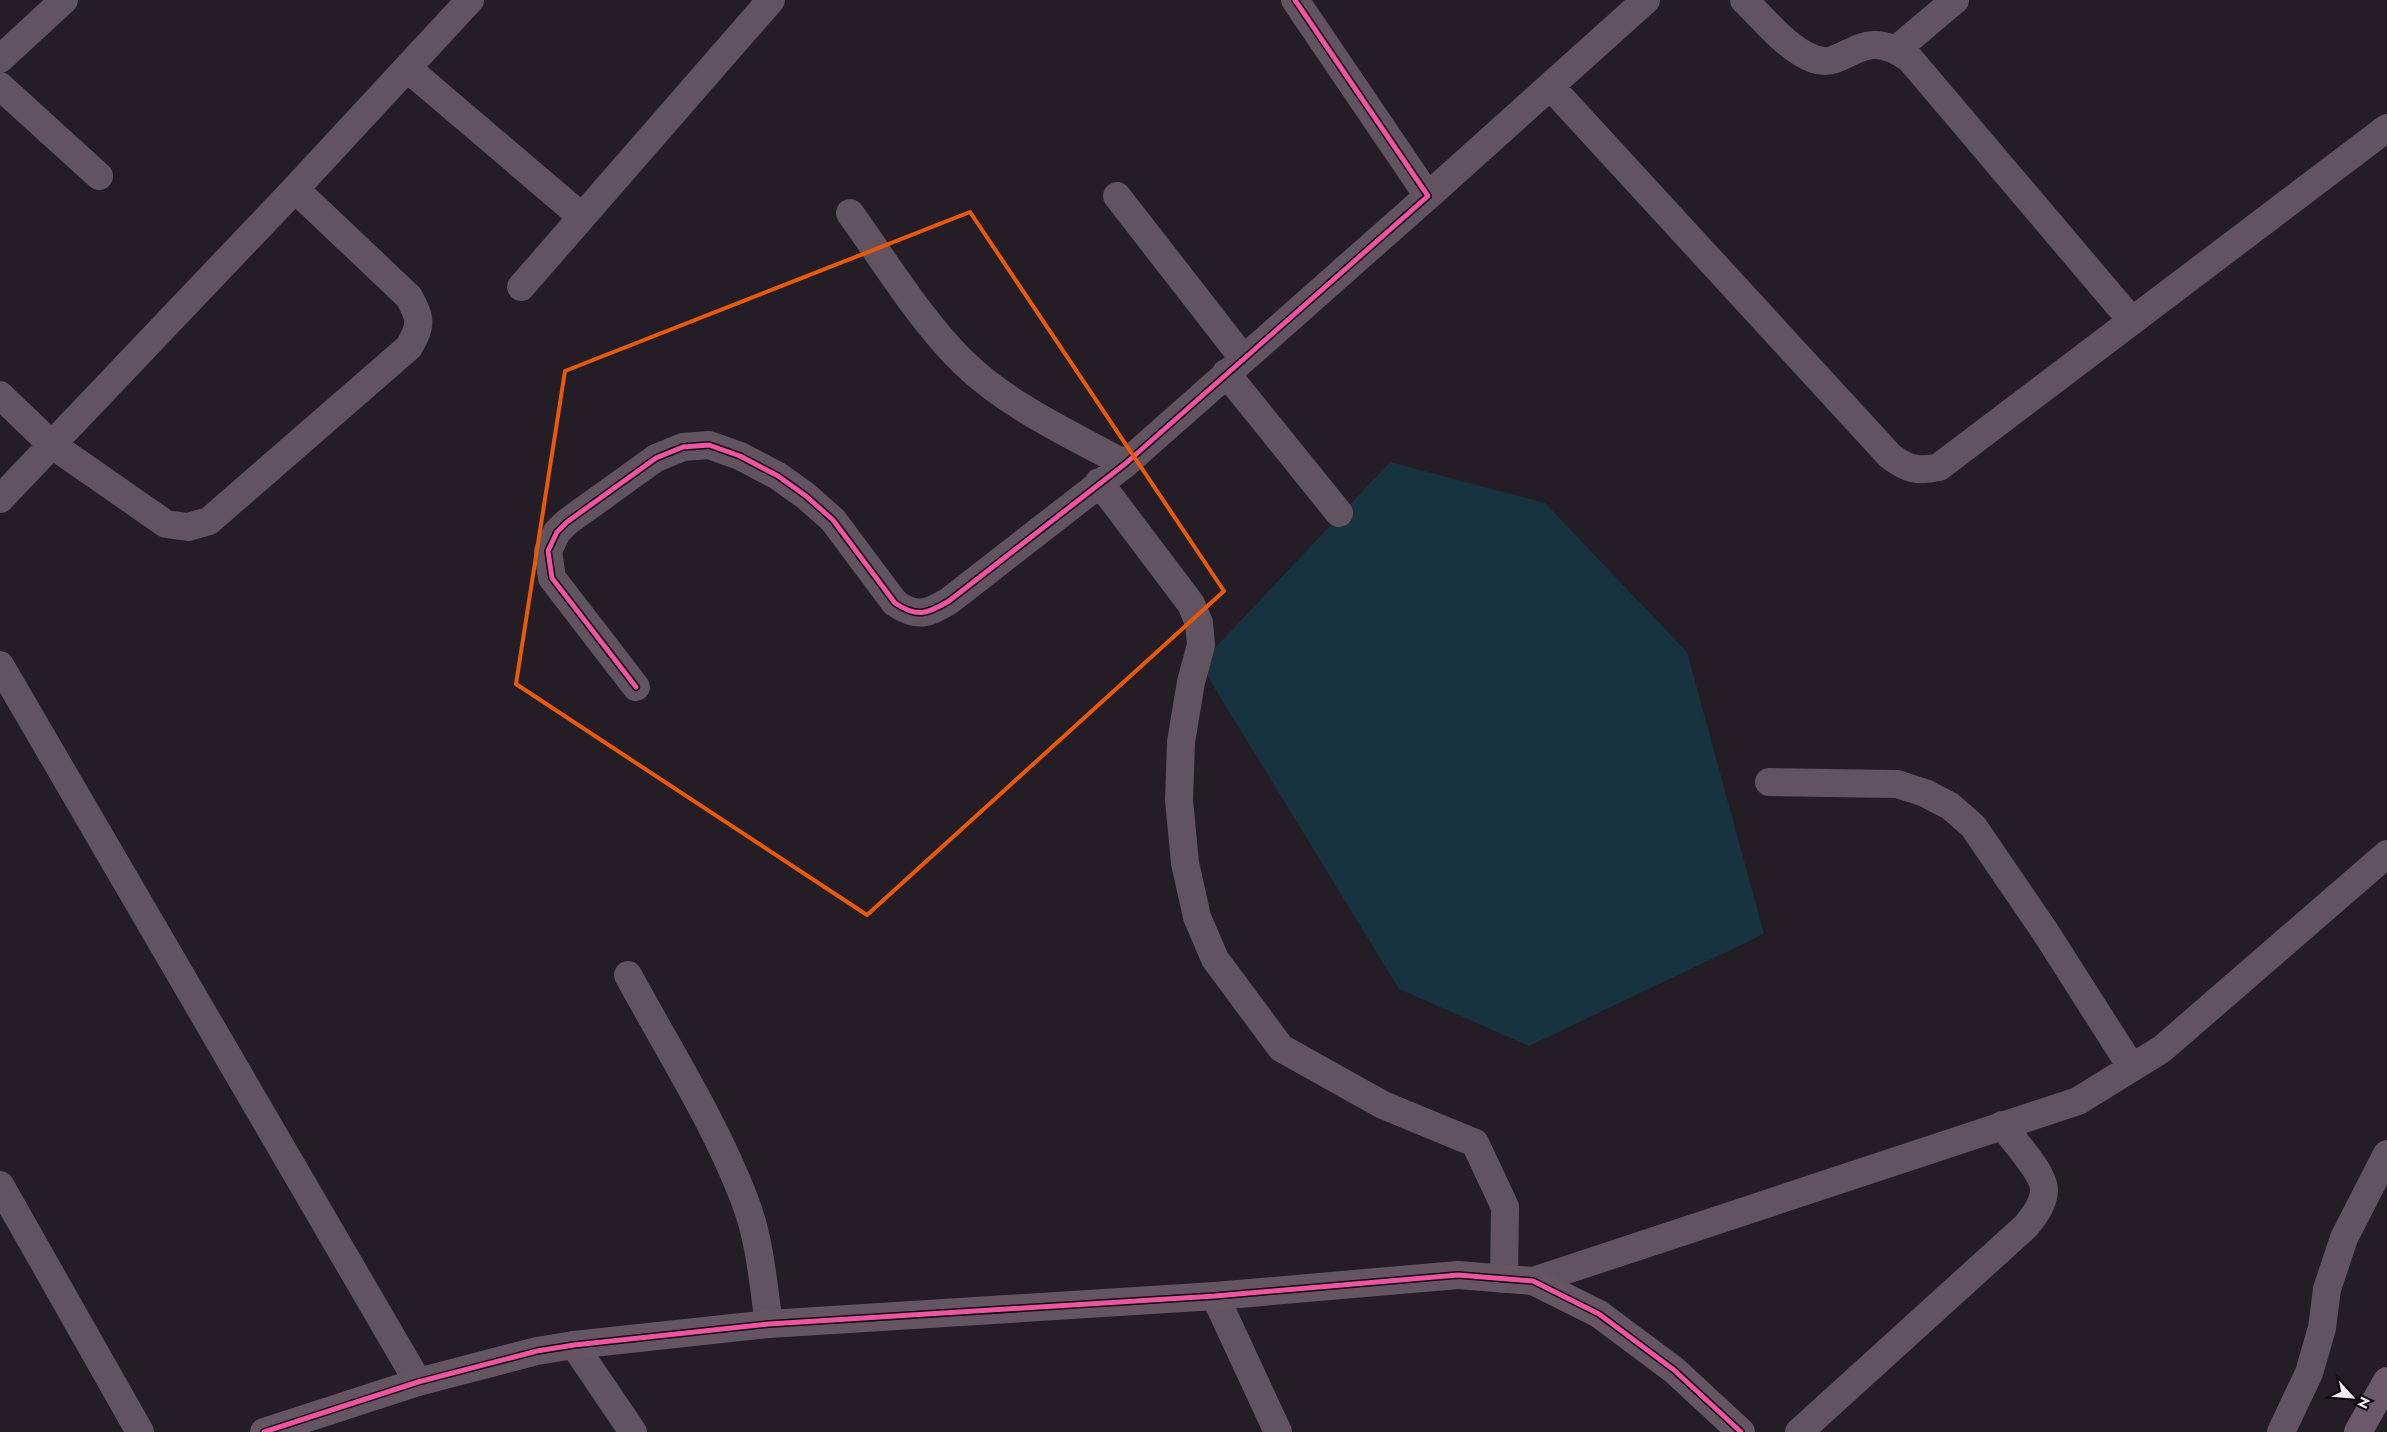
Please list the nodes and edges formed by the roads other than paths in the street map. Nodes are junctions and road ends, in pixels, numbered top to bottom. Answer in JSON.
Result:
{"nodes":[{"id":1,"x":64,"y":0,"type":"edge"},
{"id":2,"x":470,"y":0,"type":"edge"},
{"id":3,"x":771,"y":0,"type":"edge"},
{"id":4,"x":1295,"y":0,"type":"edge"},
{"id":5,"x":1646,"y":0,"type":"edge"},
{"id":6,"x":1744,"y":0,"type":"edge"},
{"id":7,"x":1955,"y":0,"type":"edge"},
{"id":8,"x":1897,"y":49,"type":"junction"},
{"id":9,"x":0,"y":59,"type":"edge"},
{"id":10,"x":407,"y":68,"type":"junction"},
{"id":11,"x":0,"y":86,"type":"edge"},
{"id":12,"x":1551,"y":86,"type":"junction"},
{"id":13,"x":2387,"y":128,"type":"edge"},
{"id":14,"x":99,"y":176,"type":"dead end"},
{"id":15,"x":295,"y":189,"type":"junction"},
{"id":16,"x":1117,"y":196,"type":"dead end"},
{"id":17,"x":1428,"y":196,"type":"junction"},
{"id":18,"x":850,"y":213,"type":"dead end"},
{"id":19,"x":582,"y":217,"type":"junction"},
{"id":20,"x":521,"y":287,"type":"dead end"},
{"id":21,"x":2132,"y":321,"type":"junction"},
{"id":22,"x":1234,"y":365,"type":"junction"},
{"id":23,"x":0,"y":395,"type":"edge"},
{"id":24,"x":51,"y":444,"type":"junction"},
{"id":25,"x":1125,"y":464,"type":"junction"},
{"id":26,"x":1099,"y":482,"type":"junction"},
{"id":27,"x":0,"y":499,"type":"edge"},
{"id":28,"x":1339,"y":513,"type":"dead end"},
{"id":29,"x":0,"y":665,"type":"edge"},
{"id":30,"x":636,"y":687,"type":"dead end"},
{"id":31,"x":1769,"y":782,"type":"dead end"},
{"id":32,"x":2387,"y":854,"type":"edge"},
{"id":33,"x":628,"y":975,"type":"dead end"},
{"id":34,"x":2132,"y":1068,"type":"junction"},
{"id":35,"x":2002,"y":1125,"type":"junction"},
{"id":36,"x":2387,"y":1154,"type":"edge"},
{"id":37,"x":0,"y":1185,"type":"edge"},
{"id":38,"x":1504,"y":1279,"type":"junction"},
{"id":39,"x":1533,"y":1281,"type":"junction"},
{"id":40,"x":1215,"y":1296,"type":"junction"},
{"id":41,"x":769,"y":1324,"type":"junction"},
{"id":42,"x":574,"y":1345,"type":"junction"},
{"id":43,"x":2387,"y":1381,"type":"edge"},
{"id":44,"x":418,"y":1382,"type":"junction"},
{"id":45,"x":140,"y":1432,"type":"edge"},
{"id":46,"x":264,"y":1432,"type":"edge"},
{"id":47,"x":633,"y":1432,"type":"edge"},
{"id":48,"x":1278,"y":1432,"type":"edge"},
{"id":49,"x":1741,"y":1432,"type":"edge"},
{"id":50,"x":1800,"y":1432,"type":"edge"},
{"id":51,"x":2281,"y":1432,"type":"edge"},
{"id":52,"x":2358,"y":1432,"type":"edge"}],
"edges":[{"from":1,"to":9,"type":"street"},
{"from":2,"to":10,"type":"street"},
{"from":3,"to":19,"type":"street"},
{"from":4,"to":17,"type":"street"},
{"from":5,"to":12,"type":"street"},
{"from":6,"to":8,"type":"street"},
{"from":7,"to":8,"type":"street"},
{"from":8,"to":21,"type":"street"},
{"from":10,"to":15,"type":"street"},
{"from":10,"to":19,"type":"street"},
{"from":11,"to":14,"type":"street"},
{"from":12,"to":17,"type":"street"},
{"from":12,"to":21,"type":"street"},
{"from":13,"to":21,"type":"street"},
{"from":15,"to":24,"type":"street"},
{"from":15,"to":24,"type":"street"},
{"from":16,"to":22,"type":"street"},
{"from":17,"to":22,"type":"street"},
{"from":18,"to":25,"type":"street"},
{"from":19,"to":20,"type":"street"},
{"from":22,"to":25,"type":"street"},
{"from":22,"to":28,"type":"street"},
{"from":23,"to":24,"type":"street"},
{"from":24,"to":27,"type":"street"},
{"from":25,"to":26,"type":"street"},
{"from":26,"to":30,"type":"street"},
{"from":26,"to":38,"type":"street"},
{"from":29,"to":44,"type":"street"},
{"from":31,"to":34,"type":"street"},
{"from":32,"to":34,"type":"street"},
{"from":33,"to":41,"type":"street"},
{"from":34,"to":35,"type":"street"},
{"from":35,"to":39,"type":"street"},
{"from":35,"to":50,"type":"street"},
{"from":36,"to":51,"type":"street"},
{"from":37,"to":45,"type":"street"},
{"from":38,"to":39,"type":"street"},
{"from":38,"to":40,"type":"street"},
{"from":39,"to":49,"type":"street"},
{"from":40,"to":41,"type":"street"},
{"from":40,"to":48,"type":"street"},
{"from":41,"to":42,"type":"street"},
{"from":42,"to":44,"type":"street"},
{"from":42,"to":47,"type":"street"},
{"from":43,"to":52,"type":"highway"},
{"from":44,"to":46,"type":"street"}]}
